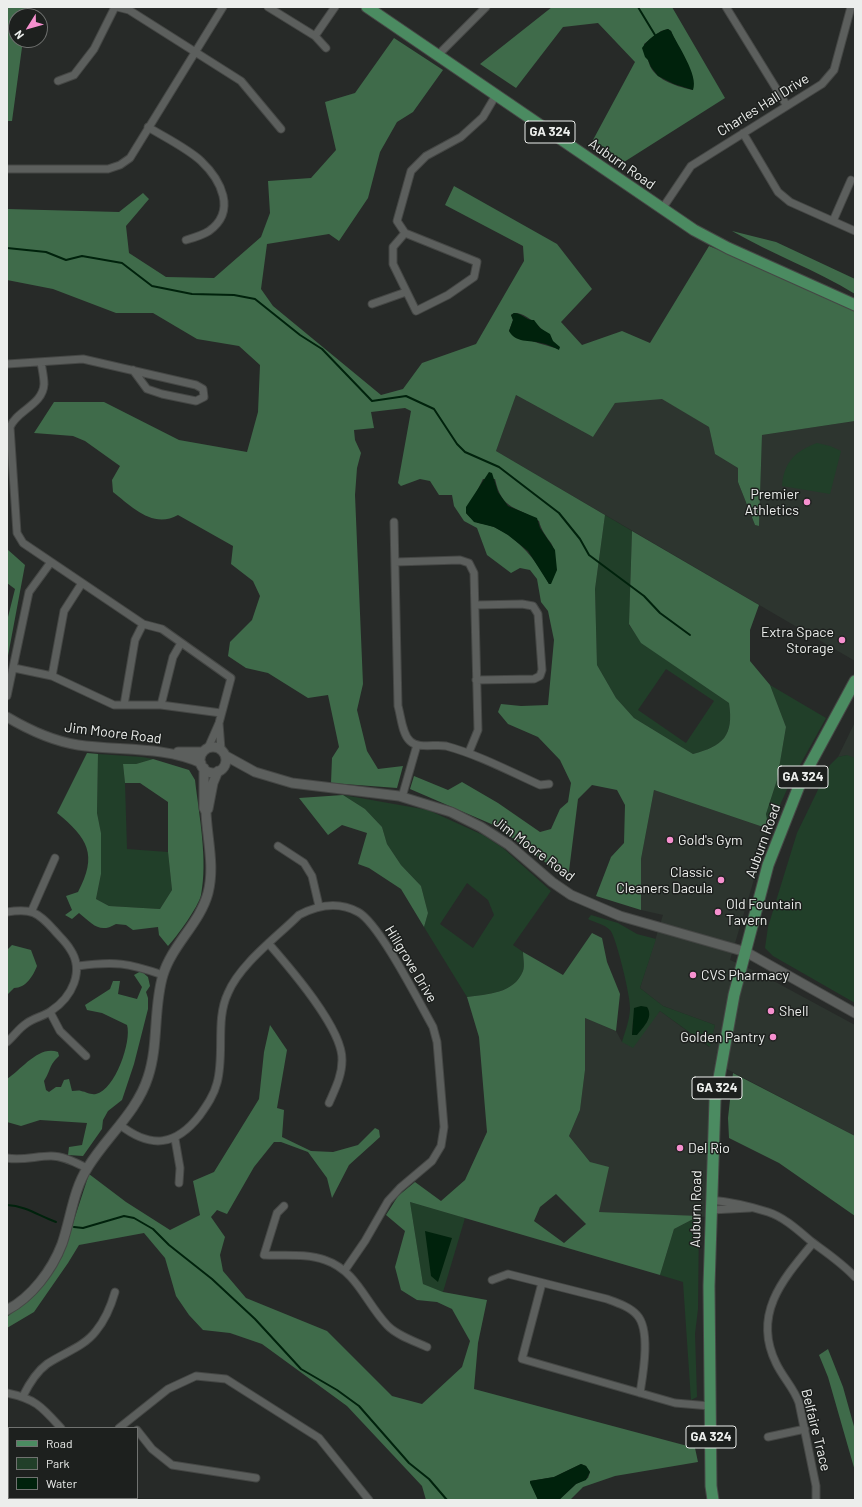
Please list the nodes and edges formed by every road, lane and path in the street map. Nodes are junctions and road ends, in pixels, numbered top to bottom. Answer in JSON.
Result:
{"nodes":[{"id":1,"x":116,"y":7,"type":"edge"},
{"id":2,"x":223,"y":7,"type":"edge"},
{"id":3,"x":268,"y":7,"type":"edge"},
{"id":4,"x":335,"y":7,"type":"edge"},
{"id":5,"x":367,"y":7,"type":"edge"},
{"id":6,"x":486,"y":7,"type":"edge"},
{"id":7,"x":726,"y":7,"type":"edge"},
{"id":8,"x":850,"y":7,"type":"edge"},
{"id":9,"x":315,"y":36,"type":"junction"},
{"id":10,"x":326,"y":48,"type":"dead end"},
{"id":11,"x":196,"y":51,"type":"junction"},
{"id":12,"x":438,"y":54,"type":"junction"},
{"id":13,"x":58,"y":81,"type":"dead end"},
{"id":14,"x":496,"y":95,"type":"junction"},
{"id":15,"x":787,"y":106,"type":"junction"},
{"id":16,"x":148,"y":127,"type":"junction"},
{"id":17,"x":281,"y":129,"type":"dead end"},
{"id":18,"x":743,"y":133,"type":"junction"},
{"id":19,"x":7,"y":169,"type":"edge"},
{"id":20,"x":851,"y":180,"type":"dead end"},
{"id":21,"x":662,"y":209,"type":"junction"},
{"id":22,"x":833,"y":221,"type":"junction"},
{"id":23,"x":855,"y":231,"type":"edge"},
{"id":24,"x":405,"y":233,"type":"junction"},
{"id":25,"x":186,"y":240,"type":"dead end"},
{"id":26,"x":406,"y":292,"type":"junction"},
{"id":27,"x":372,"y":304,"type":"dead end"},
{"id":28,"x":855,"y":305,"type":"edge"},
{"id":29,"x":41,"y":362,"type":"junction"},
{"id":30,"x":7,"y":364,"type":"edge"},
{"id":31,"x":132,"y":370,"type":"junction"},
{"id":32,"x":394,"y":522,"type":"dead end"},
{"id":33,"x":51,"y":562,"type":"junction"},
{"id":34,"x":395,"y":562,"type":"junction"},
{"id":35,"x":82,"y":583,"type":"junction"},
{"id":36,"x":475,"y":605,"type":"junction"},
{"id":37,"x":143,"y":624,"type":"junction"},
{"id":38,"x":181,"y":643,"type":"junction"},
{"id":39,"x":14,"y":668,"type":"junction"},
{"id":40,"x":52,"y":676,"type":"junction"},
{"id":41,"x":476,"y":680,"type":"junction"},
{"id":42,"x":855,"y":681,"type":"edge"},
{"id":43,"x":7,"y":696,"type":"edge"},
{"id":44,"x":124,"y":705,"type":"junction"},
{"id":45,"x":161,"y":705,"type":"junction"},
{"id":46,"x":221,"y":714,"type":"junction"},
{"id":47,"x":7,"y":717,"type":"edge"},
{"id":48,"x":219,"y":723,"type":"junction"},
{"id":49,"x":417,"y":745,"type":"junction"},
{"id":50,"x":206,"y":750,"type":"junction"},
{"id":51,"x":469,"y":752,"type":"junction"},
{"id":52,"x":223,"y":753,"type":"junction"},
{"id":53,"x":173,"y":754,"type":"junction"},
{"id":54,"x":202,"y":766,"type":"junction"},
{"id":55,"x":220,"y":770,"type":"junction"},
{"id":56,"x":256,"y":772,"type":"junction"},
{"id":57,"x":549,"y":784,"type":"dead end"},
{"id":58,"x":402,"y":797,"type":"junction"},
{"id":59,"x":206,"y":812,"type":"junction"},
{"id":60,"x":278,"y":846,"type":"dead end"},
{"id":61,"x":55,"y":858,"type":"dead end"},
{"id":62,"x":319,"y":906,"type":"junction"},
{"id":63,"x":32,"y":910,"type":"junction"},
{"id":64,"x":7,"y":912,"type":"edge"},
{"id":65,"x":270,"y":944,"type":"junction"},
{"id":66,"x":746,"y":952,"type":"junction"},
{"id":67,"x":78,"y":966,"type":"junction"},
{"id":68,"x":163,"y":975,"type":"junction"},
{"id":69,"x":50,"y":1012,"type":"junction"},
{"id":70,"x":855,"y":1013,"type":"edge"},
{"id":71,"x":7,"y":1042,"type":"edge"},
{"id":72,"x":86,"y":1056,"type":"dead end"},
{"id":73,"x":329,"y":1103,"type":"dead end"},
{"id":74,"x":120,"y":1125,"type":"junction"},
{"id":75,"x":175,"y":1138,"type":"junction"},
{"id":76,"x":7,"y":1158,"type":"edge"},
{"id":77,"x":87,"y":1168,"type":"junction"},
{"id":78,"x":179,"y":1183,"type":"dead end"},
{"id":79,"x":711,"y":1205,"type":"junction"},
{"id":80,"x":284,"y":1206,"type":"dead end"},
{"id":81,"x":814,"y":1243,"type":"junction"},
{"id":82,"x":345,"y":1270,"type":"junction"},
{"id":83,"x":855,"y":1277,"type":"edge"},
{"id":84,"x":492,"y":1280,"type":"dead end"},
{"id":85,"x":542,"y":1283,"type":"junction"},
{"id":86,"x":115,"y":1292,"type":"dead end"},
{"id":87,"x":7,"y":1310,"type":"edge"},
{"id":88,"x":426,"y":1347,"type":"dead end"},
{"id":89,"x":7,"y":1393,"type":"edge"},
{"id":90,"x":640,"y":1393,"type":"junction"},
{"id":91,"x":23,"y":1396,"type":"junction"},
{"id":92,"x":710,"y":1406,"type":"junction"},
{"id":93,"x":130,"y":1420,"type":"junction"},
{"id":94,"x":60,"y":1427,"type":"edge"},
{"id":95,"x":120,"y":1427,"type":"edge"},
{"id":96,"x":135,"y":1427,"type":"edge"},
{"id":97,"x":805,"y":1429,"type":"junction"},
{"id":98,"x":138,"y":1432,"type":"edge"},
{"id":99,"x":768,"y":1437,"type":"dead end"},
{"id":100,"x":256,"y":1478,"type":"dead end"},
{"id":101,"x":369,"y":1500,"type":"edge"},
{"id":102,"x":713,"y":1500,"type":"edge"},
{"id":103,"x":816,"y":1500,"type":"edge"}],
"edges":[{"from":1,"to":11,"type":"street"},
{"from":1,"to":13,"type":"street"},
{"from":2,"to":11,"type":"street"},
{"from":3,"to":9,"type":"street"},
{"from":4,"to":9,"type":"street"},
{"from":5,"to":12,"type":"main road","name":"Auburn Road","number":"GA 324"},
{"from":6,"to":12,"type":"street"},
{"from":7,"to":15,"type":"street"},
{"from":8,"to":15,"type":"street","name":"Charles Hall Drive"},
{"from":9,"to":10,"type":"street"},
{"from":11,"to":16,"type":"street"},
{"from":11,"to":17,"type":"street"},
{"from":12,"to":14,"type":"main road","name":"Auburn Road","number":"GA 324"},
{"from":14,"to":21,"type":"main road","name":"Auburn Road","number":"GA 324"},
{"from":14,"to":24,"type":"street"},
{"from":15,"to":18,"type":"street","name":"Charles Hall Drive"},
{"from":16,"to":19,"type":"street"},
{"from":16,"to":25,"type":"street"},
{"from":18,"to":21,"type":"street","name":"Charles Hall Drive"},
{"from":18,"to":22,"type":"street"},
{"from":20,"to":22,"type":"street"},
{"from":21,"to":28,"type":"main road","name":"Auburn Road","number":"GA 324"},
{"from":22,"to":23,"type":"street"},
{"from":24,"to":26,"type":"street"},
{"from":24,"to":26,"type":"street"},
{"from":26,"to":27,"type":"street"},
{"from":29,"to":30,"type":"street"},
{"from":29,"to":31,"type":"street"},
{"from":29,"to":33,"type":"street"},
{"from":31,"to":31,"type":"street"},
{"from":32,"to":34,"type":"street"},
{"from":33,"to":35,"type":"street"},
{"from":33,"to":39,"type":"street"},
{"from":34,"to":36,"type":"street"},
{"from":34,"to":49,"type":"street"},
{"from":35,"to":37,"type":"street"},
{"from":35,"to":40,"type":"street"},
{"from":36,"to":41,"type":"street"},
{"from":36,"to":41,"type":"street"},
{"from":37,"to":38,"type":"street"},
{"from":37,"to":44,"type":"street"},
{"from":38,"to":45,"type":"street"},
{"from":38,"to":46,"type":"street"},
{"from":39,"to":40,"type":"street"},
{"from":39,"to":43,"type":"street"},
{"from":40,"to":44,"type":"street"},
{"from":41,"to":51,"type":"street"},
{"from":42,"to":66,"type":"main road","name":"Auburn Road","number":"GA 324"},
{"from":44,"to":45,"type":"street"},
{"from":45,"to":46,"type":"street"},
{"from":46,"to":48,"type":"street"},
{"from":47,"to":53,"type":"street","name":"Jim Moore Road"},
{"from":48,"to":50,"type":"street"},
{"from":48,"to":52,"type":"street"},
{"from":49,"to":51,"type":"street"},
{"from":49,"to":58,"type":"street"},
{"from":50,"to":52,"type":"street"},
{"from":50,"to":53,"type":"street","name":"Jim Moore Road"},
{"from":50,"to":54,"type":"street"},
{"from":51,"to":57,"type":"street"},
{"from":52,"to":55,"type":"street"},
{"from":52,"to":56,"type":"street","name":"Jim Moore Road"},
{"from":53,"to":54,"type":"street","name":"Jim Moore Road"},
{"from":54,"to":55,"type":"street"},
{"from":54,"to":59,"type":"street"},
{"from":55,"to":56,"type":"street","name":"Jim Moore Road"},
{"from":55,"to":59,"type":"street"},
{"from":56,"to":58,"type":"street","name":"Jim Moore Road"},
{"from":58,"to":66,"type":"street","name":"Jim Moore Road"},
{"from":59,"to":68,"type":"street"},
{"from":60,"to":62,"type":"street"},
{"from":61,"to":63,"type":"street"},
{"from":62,"to":65,"type":"street","name":"Hillgrove Drive"},
{"from":62,"to":82,"type":"street","name":"Hillgrove Drive"},
{"from":63,"to":64,"type":"street"},
{"from":63,"to":67,"type":"street"},
{"from":65,"to":73,"type":"street"},
{"from":65,"to":75,"type":"street","name":"Hillgrove Drive"},
{"from":66,"to":70,"type":"street","name":"Jim Moore Road"},
{"from":66,"to":79,"type":"main road","name":"Auburn Road","number":"GA 324"},
{"from":67,"to":68,"type":"street"},
{"from":67,"to":69,"type":"street"},
{"from":68,"to":74,"type":"street"},
{"from":69,"to":71,"type":"street"},
{"from":69,"to":72,"type":"street"},
{"from":74,"to":75,"type":"street","name":"Hillgrove Drive"},
{"from":74,"to":77,"type":"street"},
{"from":75,"to":78,"type":"street"},
{"from":76,"to":77,"type":"street"},
{"from":77,"to":87,"type":"street"},
{"from":79,"to":81,"type":"street"},
{"from":79,"to":92,"type":"main road","name":"Auburn Road","number":"GA 324"},
{"from":80,"to":82,"type":"street"},
{"from":81,"to":83,"type":"street"},
{"from":81,"to":97,"type":"street","name":"Belfaire Trace"},
{"from":82,"to":88,"type":"street"},
{"from":84,"to":85,"type":"street"},
{"from":85,"to":90,"type":"street"},
{"from":85,"to":90,"type":"street"},
{"from":86,"to":91,"type":"street"},
{"from":89,"to":91,"type":"street"},
{"from":90,"to":92,"type":"street"},
{"from":91,"to":94,"type":"street"},
{"from":92,"to":102,"type":"main road","name":"Auburn Road","number":"GA 324"},
{"from":93,"to":95,"type":"street"},
{"from":93,"to":96,"type":"street"},
{"from":93,"to":101,"type":"street"},
{"from":97,"to":99,"type":"street"},
{"from":97,"to":103,"type":"street","name":"Belfaire Trace"},
{"from":98,"to":100,"type":"street"}]}
